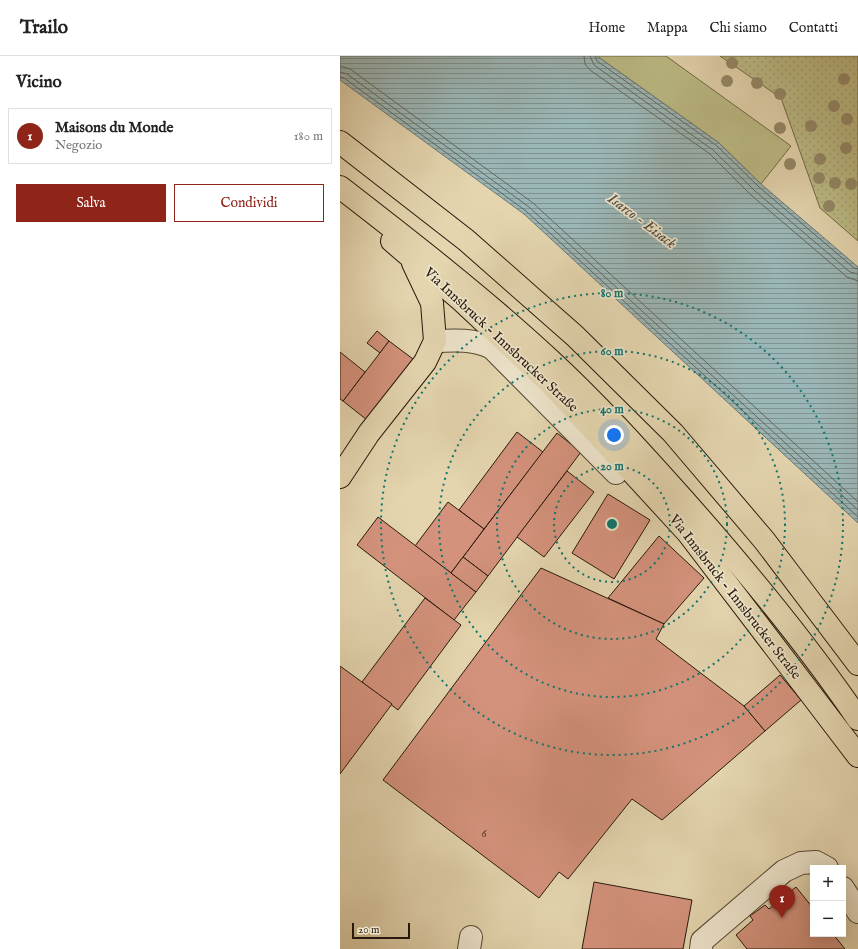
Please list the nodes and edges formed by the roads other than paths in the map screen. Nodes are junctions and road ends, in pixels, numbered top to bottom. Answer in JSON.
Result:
{"nodes":[{"id":1,"x":340,"y":142,"type":"edge"},
{"id":2,"x":340,"y":187,"type":"edge"},
{"id":3,"x":340,"y":200,"type":"edge"},
{"id":4,"x":405,"y":251,"type":"junction"},
{"id":5,"x":435,"y":341,"type":"junction"},
{"id":6,"x":616,"y":473,"type":"dead end"},
{"id":7,"x":340,"y":477,"type":"edge"},
{"id":8,"x":858,"y":664,"type":"edge"},
{"id":9,"x":858,"y":718,"type":"edge"},
{"id":10,"x":858,"y":756,"type":"edge"},
{"id":11,"x":822,"y":865,"type":"edge"},
{"id":12,"x":846,"y":893,"type":"edge"},
{"id":13,"x":858,"y":912,"type":"edge"},
{"id":14,"x":701,"y":949,"type":"edge"}],
"edges":[{"from":1,"to":8,"type":"main road"},
{"from":2,"to":9,"type":"main road"},
{"from":3,"to":4,"type":"main road","name":"Via Innsbruck - Innsbrucker Straße"},
{"from":4,"to":5,"type":"main road"},
{"from":4,"to":10,"type":"main road","name":"Via Innsbruck - Innsbrucker Straße"},
{"from":5,"to":6,"type":"lane"},
{"from":5,"to":7,"type":"main road"},
{"from":11,"to":14,"type":"lane"},
{"from":12,"to":13,"type":"lane"}]}
